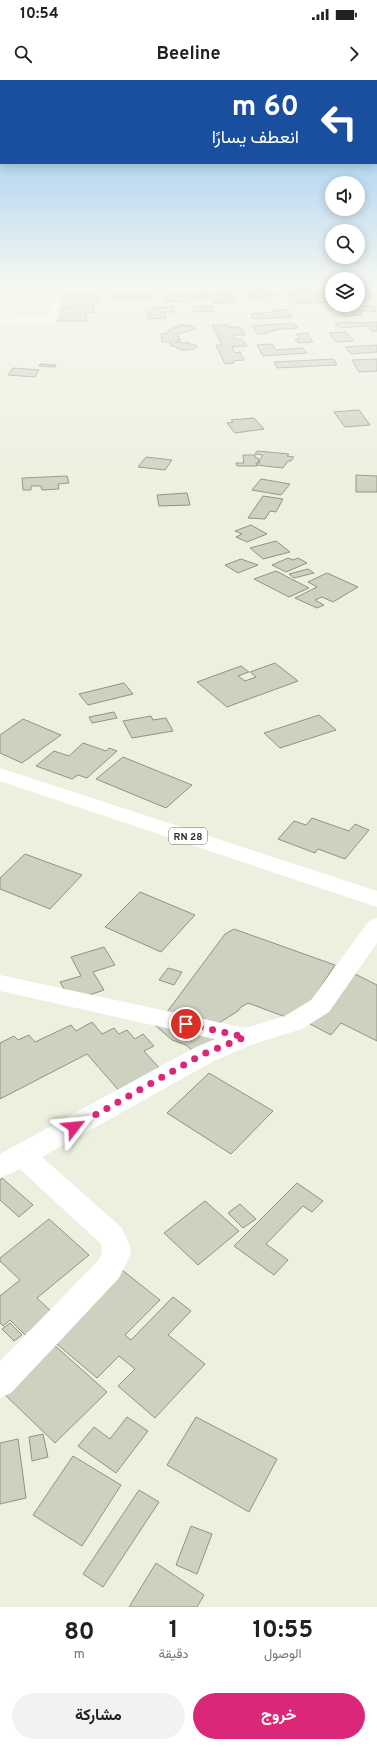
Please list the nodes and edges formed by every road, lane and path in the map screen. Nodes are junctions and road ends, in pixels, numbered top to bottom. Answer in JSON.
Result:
{"nodes":[{"id":1,"x":0,"y":774,"type":"edge"},
{"id":2,"x":377,"y":899,"type":"edge"},
{"id":3,"x":377,"y":926,"type":"edge"},
{"id":4,"x":0,"y":983,"type":"edge"},
{"id":5,"x":245,"y":1037,"type":"junction"},
{"id":6,"x":11,"y":1161,"type":"edge"},
{"id":7,"x":0,"y":1383,"type":"edge"}],
"edges":[{"from":1,"to":2,"type":"main road","number":"RN 28"},
{"from":3,"to":5,"type":"street"},
{"from":4,"to":5,"type":"street"},
{"from":5,"to":6,"type":"street"},
{"from":6,"to":7,"type":"street"}]}
